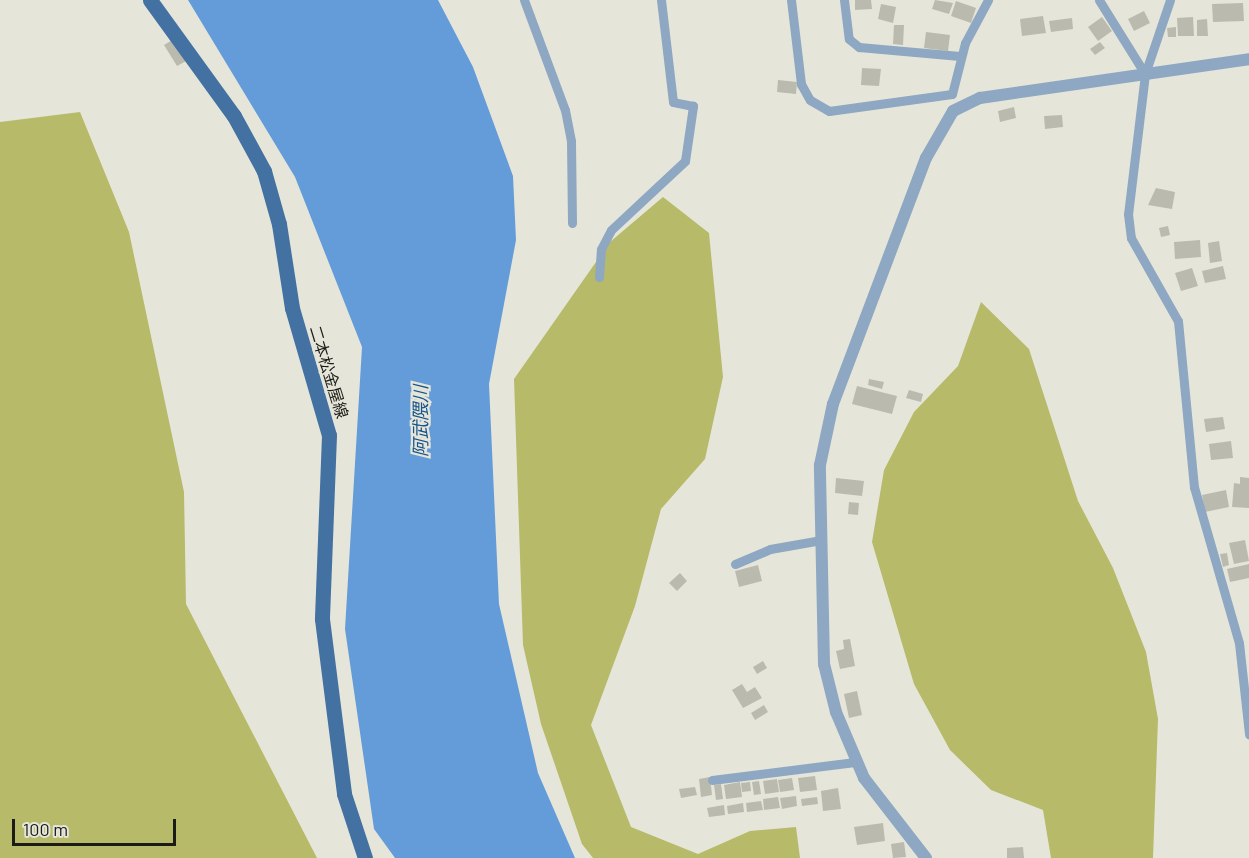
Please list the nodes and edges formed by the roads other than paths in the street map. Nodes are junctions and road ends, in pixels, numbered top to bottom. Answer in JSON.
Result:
{"nodes":[{"id":1,"x":150,"y":0,"type":"edge"},
{"id":2,"x":524,"y":0,"type":"edge"},
{"id":3,"x":661,"y":0,"type":"edge"},
{"id":4,"x":791,"y":0,"type":"edge"},
{"id":5,"x":844,"y":0,"type":"edge"},
{"id":6,"x":988,"y":0,"type":"edge"},
{"id":7,"x":1099,"y":0,"type":"edge"},
{"id":8,"x":1170,"y":0,"type":"edge"},
{"id":9,"x":960,"y":56,"type":"junction"},
{"id":10,"x":1249,"y":60,"type":"edge"},
{"id":11,"x":1145,"y":74,"type":"junction"},
{"id":12,"x":952,"y":94,"type":"junction"},
{"id":13,"x":961,"y":105,"type":"junction"},
{"id":14,"x":572,"y":223,"type":"dead end"},
{"id":15,"x":599,"y":277,"type":"dead end"},
{"id":16,"x":821,"y":540,"type":"junction"},
{"id":17,"x":735,"y":564,"type":"dead end"},
{"id":18,"x":1249,"y":734,"type":"edge"},
{"id":19,"x":855,"y":762,"type":"junction"},
{"id":20,"x":712,"y":780,"type":"dead end"},
{"id":21,"x":365,"y":858,"type":"edge"},
{"id":22,"x":926,"y":858,"type":"edge"}],
"edges":[{"from":1,"to":21,"type":"main road","name":"二本松金屋線"},
{"from":2,"to":14,"type":"street"},
{"from":3,"to":15,"type":"street"},
{"from":4,"to":12,"type":"street"},
{"from":5,"to":9,"type":"street"},
{"from":6,"to":9,"type":"street"},
{"from":7,"to":11,"type":"street"},
{"from":8,"to":11,"type":"street"},
{"from":9,"to":12,"type":"street"},
{"from":10,"to":11,"type":"street"},
{"from":11,"to":13,"type":"street"},
{"from":11,"to":18,"type":"street"},
{"from":12,"to":13,"type":"street"},
{"from":13,"to":16,"type":"street"},
{"from":16,"to":17,"type":"street"},
{"from":16,"to":19,"type":"street"},
{"from":19,"to":20,"type":"street"},
{"from":19,"to":22,"type":"street"}]}
